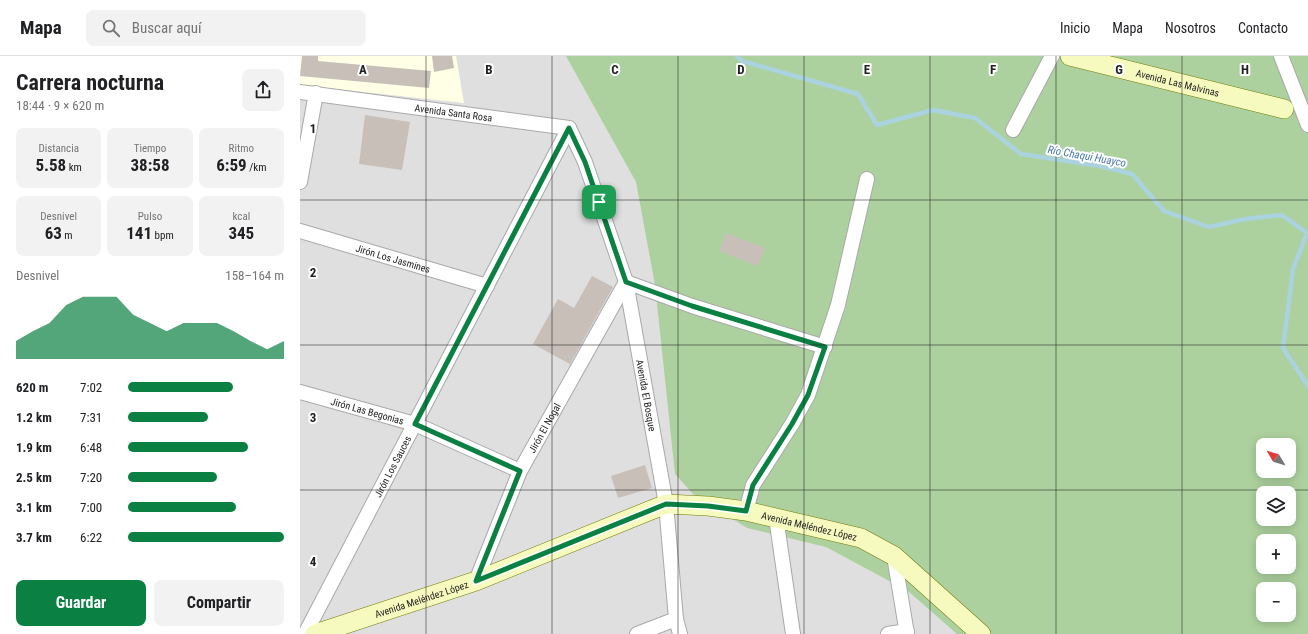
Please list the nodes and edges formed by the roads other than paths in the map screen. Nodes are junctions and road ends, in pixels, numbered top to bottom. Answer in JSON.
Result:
{"nodes":[{"id":1,"x":1052,"y":56,"type":"edge"},
{"id":2,"x":1070,"y":56,"type":"edge"},
{"id":3,"x":1281,"y":56,"type":"edge"},
{"id":4,"x":300,"y":92,"type":"edge"},
{"id":5,"x":316,"y":93,"type":"junction"},
{"id":6,"x":1284,"y":109,"type":"dead end"},
{"id":7,"x":1308,"y":125,"type":"edge"},
{"id":8,"x":569,"y":128,"type":"junction"},
{"id":9,"x":1013,"y":130,"type":"dead end"},
{"id":10,"x":867,"y":179,"type":"dead end"},
{"id":11,"x":300,"y":182,"type":"edge"},
{"id":12,"x":300,"y":231,"type":"edge"},
{"id":13,"x":626,"y":282,"type":"junction"},
{"id":14,"x":487,"y":286,"type":"junction"},
{"id":15,"x":825,"y":347,"type":"junction"},
{"id":16,"x":300,"y":392,"type":"edge"},
{"id":17,"x":415,"y":424,"type":"junction"},
{"id":18,"x":520,"y":471,"type":"junction"},
{"id":19,"x":666,"y":504,"type":"junction"},
{"id":20,"x":746,"y":511,"type":"junction"},
{"id":21,"x":776,"y":517,"type":"junction"},
{"id":22,"x":894,"y":556,"type":"junction"},
{"id":23,"x":476,"y":581,"type":"junction"},
{"id":24,"x":676,"y":619,"type":"junction"},
{"id":25,"x":907,"y":632,"type":"edge"},
{"id":26,"x":314,"y":634,"type":"edge"},
{"id":27,"x":637,"y":634,"type":"edge"},
{"id":28,"x":680,"y":634,"type":"edge"},
{"id":29,"x":793,"y":634,"type":"edge"},
{"id":30,"x":888,"y":634,"type":"edge"},
{"id":31,"x":981,"y":634,"type":"edge"}],
"edges":[{"from":1,"to":9,"type":"street"},
{"from":2,"to":6,"type":"street","name":"Avenida Las Malvinas"},
{"from":3,"to":7,"type":"street"},
{"from":4,"to":5,"type":"street","name":"Avenida Santa Rosa"},
{"from":5,"to":8,"type":"street","name":"Avenida Santa Rosa"},
{"from":5,"to":11,"type":"street"},
{"from":8,"to":13,"type":"street","name":"Avenida El Bosque"},
{"from":8,"to":14,"type":"street","name":"Jirón Los Sauces"},
{"from":10,"to":15,"type":"street"},
{"from":12,"to":14,"type":"street","name":"Jirón Los Jasmines"},
{"from":13,"to":15,"type":"street"},
{"from":13,"to":18,"type":"street","name":"Jirón El Nogal"},
{"from":13,"to":19,"type":"street","name":"Avenida El Bosque"},
{"from":14,"to":17,"type":"street","name":"Jirón Los Sauces"},
{"from":15,"to":20,"type":"street"},
{"from":16,"to":17,"type":"street","name":"Jirón Las Begonias"},
{"from":17,"to":18,"type":"street","name":"Jirón Las Begonias"},
{"from":17,"to":26,"type":"street","name":"Jirón Los Sauces"},
{"from":18,"to":23,"type":"street","name":"Jirón El Nogal"},
{"from":19,"to":20,"type":"street","name":"Avenida Meléndez López"},
{"from":19,"to":23,"type":"street","name":"Avenida Meléndez López"},
{"from":19,"to":24,"type":"street","name":"Avenida El Bosque"},
{"from":20,"to":21,"type":"street","name":"Avenida Meléndez López"},
{"from":21,"to":22,"type":"street","name":"Avenida Meléndez López"},
{"from":21,"to":29,"type":"street"},
{"from":22,"to":25,"type":"street"},
{"from":22,"to":31,"type":"street","name":"Avenida Meléndez López"},
{"from":23,"to":26,"type":"street","name":"Avenida Meléndez López"},
{"from":24,"to":27,"type":"street"},
{"from":24,"to":28,"type":"street","name":"Avenida El Bosque"},
{"from":25,"to":30,"type":"street"}]}
